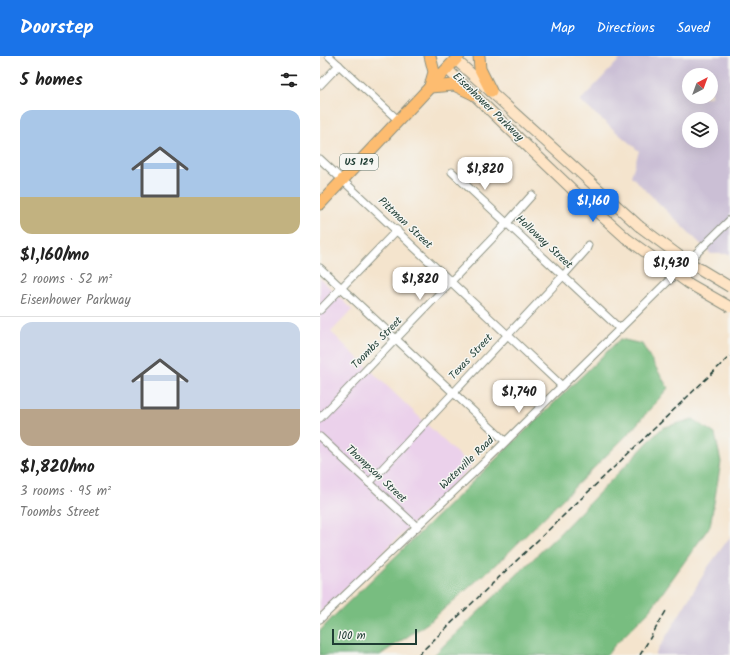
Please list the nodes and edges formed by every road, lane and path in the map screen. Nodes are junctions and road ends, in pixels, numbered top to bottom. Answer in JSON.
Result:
{"nodes":[{"id":1,"x":329,"y":56,"type":"edge"},
{"id":2,"x":430,"y":56,"type":"edge"},
{"id":3,"x":433,"y":56,"type":"edge"},
{"id":4,"x":479,"y":56,"type":"edge"},
{"id":5,"x":455,"y":57,"type":"edge"},
{"id":6,"x":339,"y":65,"type":"junction"},
{"id":7,"x":447,"y":69,"type":"junction"},
{"id":8,"x":320,"y":85,"type":"edge"},
{"id":9,"x":430,"y":87,"type":"junction"},
{"id":10,"x":491,"y":91,"type":"junction"},
{"id":11,"x":475,"y":95,"type":"junction"},
{"id":12,"x":398,"y":120,"type":"junction"},
{"id":13,"x":320,"y":159,"type":"edge"},
{"id":14,"x":452,"y":172,"type":"dead end"},
{"id":15,"x":342,"y":180,"type":"junction"},
{"id":16,"x":532,"y":195,"type":"dead end"},
{"id":17,"x":320,"y":204,"type":"edge"},
{"id":18,"x":730,"y":220,"type":"edge"},
{"id":19,"x":507,"y":223,"type":"junction"},
{"id":20,"x":397,"y":230,"type":"junction"},
{"id":21,"x":588,"y":245,"type":"dead end"},
{"id":22,"x":320,"y":268,"type":"edge"},
{"id":23,"x":564,"y":276,"type":"junction"},
{"id":24,"x":451,"y":281,"type":"junction"},
{"id":25,"x":730,"y":287,"type":"edge"},
{"id":26,"x":342,"y":288,"type":"junction"},
{"id":27,"x":730,"y":306,"type":"edge"},
{"id":28,"x":320,"y":310,"type":"edge"},
{"id":29,"x":620,"y":329,"type":"junction"},
{"id":30,"x":508,"y":333,"type":"junction"},
{"id":31,"x":396,"y":340,"type":"junction"},
{"id":32,"x":562,"y":386,"type":"junction"},
{"id":33,"x":453,"y":393,"type":"junction"},
{"id":34,"x":320,"y":418,"type":"edge"},
{"id":35,"x":320,"y":436,"type":"edge"},
{"id":36,"x":505,"y":441,"type":"junction"},
{"id":37,"x":368,"y":483,"type":"junction"},
{"id":38,"x":417,"y":527,"type":"junction"},
{"id":39,"x":320,"y":619,"type":"edge"}],
"edges":[{"from":1,"to":6,"type":"street"},
{"from":2,"to":9,"type":"main road"},
{"from":3,"to":7,"type":"main road","name":"Eisenhower Parkway"},
{"from":4,"to":10,"type":"main road"},
{"from":5,"to":7,"type":"main road"},
{"from":5,"to":10,"type":"street","name":"Eisenhower Parkway"},
{"from":6,"to":8,"type":"street"},
{"from":6,"to":12,"type":"street"},
{"from":7,"to":9,"type":"main road","number":"US 129"},
{"from":7,"to":11,"type":"street","name":"Eisenhower Parkway"},
{"from":9,"to":11,"type":"main road"},
{"from":9,"to":12,"type":"main road","number":"US 129"},
{"from":10,"to":25,"type":"street","name":"Eisenhower Parkway","bridge":true},
{"from":11,"to":27,"type":"street","name":"Eisenhower Parkway","bridge":true},
{"from":12,"to":15,"type":"main road","number":"US 129"},
{"from":13,"to":15,"type":"street","name":"Pittman Street"},
{"from":14,"to":19,"type":"street","name":"Holloway Street"},
{"from":15,"to":17,"type":"main road","number":"US 129"},
{"from":15,"to":20,"type":"street","name":"Pittman Street"},
{"from":16,"to":19,"type":"street","name":"Toombs Street"},
{"from":18,"to":29,"type":"street","name":"Waterville Road"},
{"from":19,"to":23,"type":"street","name":"Holloway Street"},
{"from":19,"to":24,"type":"street","name":"Toombs Street"},
{"from":20,"to":24,"type":"street","name":"Pittman Street"},
{"from":20,"to":26,"type":"street"},
{"from":21,"to":23,"type":"street","name":"Texas Street"},
{"from":22,"to":26,"type":"street"},
{"from":23,"to":29,"type":"street","name":"Holloway Street"},
{"from":23,"to":30,"type":"street","name":"Texas Street"},
{"from":24,"to":30,"type":"street","name":"Pittman Street"},
{"from":24,"to":31,"type":"street","name":"Toombs Street"},
{"from":26,"to":28,"type":"street"},
{"from":26,"to":31,"type":"street"},
{"from":29,"to":32,"type":"street","name":"Waterville Road"},
{"from":30,"to":32,"type":"street","name":"Pittman Street"},
{"from":30,"to":33,"type":"street","name":"Texas Street"},
{"from":31,"to":33,"type":"street"},
{"from":31,"to":34,"type":"street","name":"Toombs Street"},
{"from":32,"to":36,"type":"street","name":"Waterville Road"},
{"from":33,"to":36,"type":"street"},
{"from":33,"to":37,"type":"street","name":"Texas Street"},
{"from":35,"to":37,"type":"street","name":"Thompson Street"},
{"from":36,"to":38,"type":"street","name":"Waterville Road"},
{"from":37,"to":38,"type":"street","name":"Thompson Street"},
{"from":38,"to":39,"type":"street","name":"Waterville Road"}]}
